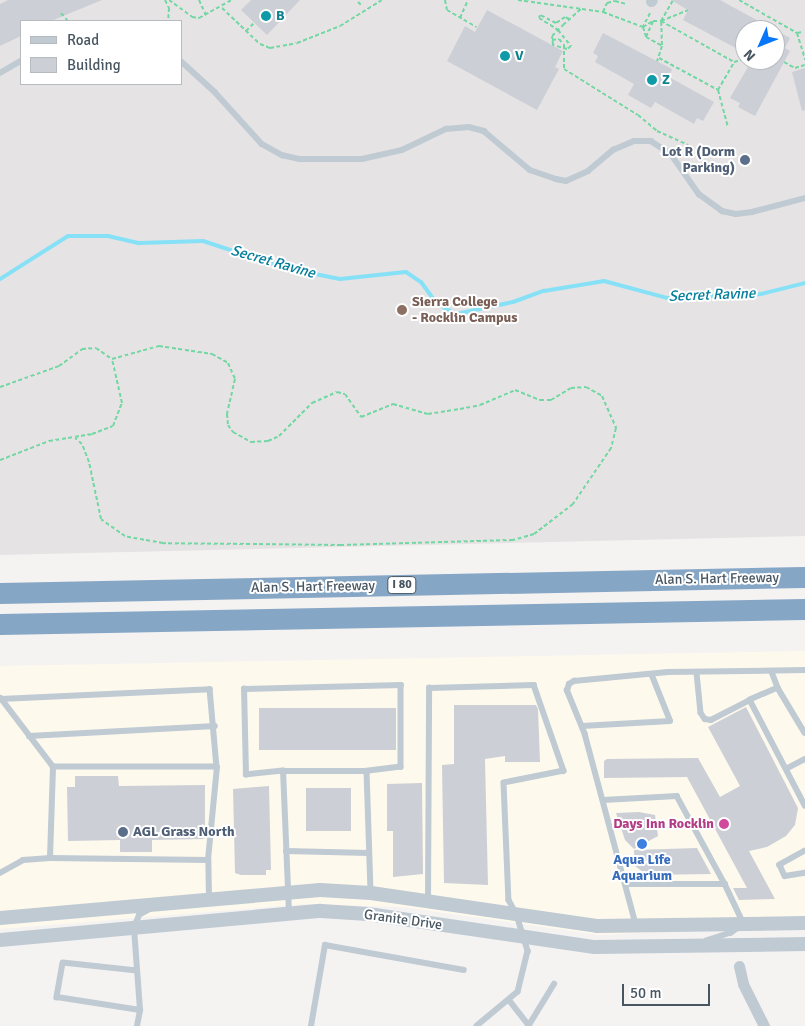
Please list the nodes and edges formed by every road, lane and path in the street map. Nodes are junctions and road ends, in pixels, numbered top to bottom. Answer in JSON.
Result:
{"nodes":[{"id":1,"x":165,"y":0,"type":"edge"},
{"id":2,"x":169,"y":0,"type":"edge"},
{"id":3,"x":199,"y":0,"type":"edge"},
{"id":4,"x":226,"y":0,"type":"edge"},
{"id":5,"x":382,"y":0,"type":"edge"},
{"id":6,"x":444,"y":0,"type":"edge"},
{"id":7,"x":468,"y":0,"type":"edge"},
{"id":8,"x":518,"y":0,"type":"edge"},
{"id":9,"x":673,"y":0,"type":"edge"},
{"id":10,"x":739,"y":0,"type":"edge"},
{"id":11,"x":231,"y":1,"type":"edge"},
{"id":12,"x":358,"y":2,"type":"dead end"},
{"id":13,"x":626,"y":4,"type":"dead end"},
{"id":14,"x":361,"y":6,"type":"dead end"},
{"id":15,"x":222,"y":8,"type":"junction"},
{"id":16,"x":581,"y":9,"type":"junction"},
{"id":17,"x":688,"y":10,"type":"dead end"},
{"id":18,"x":603,"y":12,"type":"junction"},
{"id":19,"x":61,"y":13,"type":"dead end"},
{"id":20,"x":650,"y":13,"type":"dead end"},
{"id":21,"x":206,"y":15,"type":"junction"},
{"id":22,"x":460,"y":18,"type":"junction"},
{"id":23,"x":569,"y":19,"type":"junction"},
{"id":24,"x":67,"y":20,"type":"edge"},
{"id":25,"x":168,"y":20,"type":"edge"},
{"id":26,"x":661,"y":21,"type":"junction"},
{"id":27,"x":254,"y":22,"type":"dead end"},
{"id":28,"x":653,"y":22,"type":"junction"},
{"id":29,"x":477,"y":27,"type":"dead end"},
{"id":30,"x":643,"y":27,"type":"junction"},
{"id":31,"x":558,"y":30,"type":"junction"},
{"id":32,"x":246,"y":31,"type":"junction"},
{"id":33,"x":802,"y":32,"type":"dead end"},
{"id":34,"x":797,"y":33,"type":"junction"},
{"id":35,"x":646,"y":36,"type":"junction"},
{"id":36,"x":552,"y":40,"type":"junction"},
{"id":37,"x":662,"y":46,"type":"junction"},
{"id":38,"x":659,"y":58,"type":"junction"},
{"id":39,"x":805,"y":60,"type":"edge"},
{"id":40,"x":657,"y":61,"type":"dead end"},
{"id":41,"x":20,"y":62,"type":"edge"},
{"id":42,"x":734,"y":62,"type":"joint"},
{"id":43,"x":182,"y":63,"type":"edge"},
{"id":44,"x":785,"y":63,"type":"edge"},
{"id":45,"x":805,"y":65,"type":"edge"},
{"id":46,"x":0,"y":73,"type":"edge"},
{"id":47,"x":718,"y":90,"type":"junction"},
{"id":48,"x":728,"y":127,"type":"dead end"},
{"id":49,"x":688,"y":145,"type":"dead end"},
{"id":50,"x":805,"y":198,"type":"edge"},
{"id":51,"x":112,"y":359,"type":"junction"},
{"id":52,"x":0,"y":387,"type":"edge"},
{"id":53,"x":75,"y":438,"type":"junction"},
{"id":54,"x":0,"y":460,"type":"edge"},
{"id":55,"x":805,"y":577,"type":"edge"},
{"id":56,"x":0,"y":593,"type":"edge"},
{"id":57,"x":805,"y":609,"type":"edge"},
{"id":58,"x":0,"y":624,"type":"edge"},
{"id":59,"x":805,"y":670,"type":"edge"},
{"id":60,"x":772,"y":672,"type":"junction"},
{"id":61,"x":697,"y":673,"type":"junction"},
{"id":62,"x":652,"y":676,"type":"junction"},
{"id":63,"x":778,"y":688,"type":"junction"},
{"id":64,"x":750,"y":700,"type":"junction"},
{"id":65,"x":215,"y":726,"type":"junction"},
{"id":66,"x":582,"y":726,"type":"junction"},
{"id":67,"x":805,"y":733,"type":"edge"},
{"id":68,"x":29,"y":736,"type":"junction"},
{"id":69,"x":805,"y":759,"type":"edge"},
{"id":70,"x":53,"y":767,"type":"junction"},
{"id":71,"x":217,"y":767,"type":"junction"},
{"id":72,"x":786,"y":768,"type":"junction"},
{"id":73,"x":283,"y":771,"type":"junction"},
{"id":74,"x":367,"y":771,"type":"junction"},
{"id":75,"x":603,"y":800,"type":"junction"},
{"id":76,"x":805,"y":805,"type":"edge"},
{"id":77,"x":286,"y":851,"type":"junction"},
{"id":78,"x":805,"y":851,"type":"edge"},
{"id":79,"x":369,"y":853,"type":"junction"},
{"id":80,"x":50,"y":858,"type":"junction"},
{"id":81,"x":208,"y":860,"type":"junction"},
{"id":82,"x":0,"y":873,"type":"edge"},
{"id":83,"x":805,"y":873,"type":"edge"},
{"id":84,"x":626,"y":884,"type":"junction"},
{"id":85,"x":725,"y":884,"type":"junction"},
{"id":86,"x":287,"y":892,"type":"junction"},
{"id":87,"x":370,"y":893,"type":"junction"},
{"id":88,"x":209,"y":899,"type":"junction"},
{"id":89,"x":428,"y":902,"type":"junction"},
{"id":90,"x":156,"y":905,"type":"junction"},
{"id":91,"x":289,"y":913,"type":"junction"},
{"id":92,"x":517,"y":915,"type":"junction"},
{"id":93,"x":0,"y":918,"type":"edge"},
{"id":94,"x":805,"y":923,"type":"edge"},
{"id":95,"x":744,"y":924,"type":"junction"},
{"id":96,"x":636,"y":926,"type":"junction"},
{"id":97,"x":134,"y":928,"type":"junction"},
{"id":98,"x":524,"y":938,"type":"junction"},
{"id":99,"x":0,"y":940,"type":"edge"},
{"id":100,"x":805,"y":944,"type":"edge"},
{"id":101,"x":690,"y":946,"type":"junction"},
{"id":102,"x":739,"y":966,"type":"dead end"},
{"id":103,"x":464,"y":970,"type":"dead end"},
{"id":104,"x":136,"y":971,"type":"junction"},
{"id":105,"x":554,"y":984,"type":"dead end"},
{"id":106,"x":510,"y":1001,"type":"junction"},
{"id":107,"x":140,"y":1010,"type":"junction"},
{"id":108,"x":138,"y":1026,"type":"edge"},
{"id":109,"x":311,"y":1026,"type":"edge"},
{"id":110,"x":477,"y":1026,"type":"edge"},
{"id":111,"x":764,"y":1026,"type":"edge"}],
"edges":[{"from":1,"to":25,"type":"path"},
{"from":2,"to":21,"type":"path"},
{"from":3,"to":21,"type":"path"},
{"from":4,"to":11,"type":"path"},
{"from":5,"to":32,"type":"path"},
{"from":6,"to":22,"type":"path"},
{"from":7,"to":22,"type":"path"},
{"from":8,"to":16,"type":"path"},
{"from":9,"to":26,"type":"path"},
{"from":10,"to":34,"type":"path"},
{"from":11,"to":15,"type":"path"},
{"from":12,"to":14,"type":"path"},
{"from":13,"to":18,"type":"path"},
{"from":15,"to":21,"type":"path"},
{"from":15,"to":32,"type":"path"},
{"from":16,"to":18,"type":"path"},
{"from":16,"to":23,"type":"path"},
{"from":17,"to":26,"type":"path"},
{"from":18,"to":30,"type":"path"},
{"from":19,"to":24,"type":"path"},
{"from":20,"to":30,"type":"path"},
{"from":22,"to":29,"type":"path"},
{"from":23,"to":31,"type":"path"},
{"from":23,"to":31,"type":"path"},
{"from":26,"to":28,"type":"path"},
{"from":26,"to":37,"type":"path"},
{"from":26,"to":42,"type":"path"},
{"from":27,"to":32,"type":"path"},
{"from":28,"to":30,"type":"path"},
{"from":28,"to":35,"type":"path"},
{"from":30,"to":35,"type":"path"},
{"from":31,"to":36,"type":"path"},
{"from":31,"to":36,"type":"path"},
{"from":33,"to":34,"type":"path"},
{"from":34,"to":39,"type":"path"},
{"from":35,"to":37,"type":"path"},
{"from":36,"to":49,"type":"path"},
{"from":37,"to":38,"type":"path"},
{"from":38,"to":40,"type":"path"},
{"from":38,"to":47,"type":"path"},
{"from":41,"to":46,"type":"lane"},
{"from":42,"to":47,"type":"path"},
{"from":43,"to":50,"type":"lane"},
{"from":44,"to":45,"type":"path"},
{"from":47,"to":48,"type":"path"},
{"from":51,"to":52,"type":"path"},
{"from":51,"to":53,"type":"path"},
{"from":51,"to":53,"type":"path"},
{"from":53,"to":54,"type":"path"},
{"from":55,"to":56,"type":"highway","name":"Alan S. Hart Freeway","number":"I 80"},
{"from":57,"to":58,"type":"highway"},
{"from":59,"to":60,"type":"lane"},
{"from":60,"to":61,"type":"lane"},
{"from":60,"to":63,"type":"lane"},
{"from":61,"to":62,"type":"lane"},
{"from":61,"to":64,"type":"lane"},
{"from":62,"to":66,"type":"lane"},
{"from":62,"to":66,"type":"lane"},
{"from":63,"to":64,"type":"lane"},
{"from":63,"to":67,"type":"lane"},
{"from":64,"to":72,"type":"lane"},
{"from":65,"to":68,"type":"lane"},
{"from":65,"to":68,"type":"lane"},
{"from":65,"to":71,"type":"lane"},
{"from":66,"to":75,"type":"lane"},
{"from":68,"to":70,"type":"lane"},
{"from":69,"to":72,"type":"lane"},
{"from":70,"to":71,"type":"lane"},
{"from":70,"to":80,"type":"lane"},
{"from":71,"to":81,"type":"lane"},
{"from":72,"to":76,"type":"lane"},
{"from":73,"to":74,"type":"lane"},
{"from":73,"to":74,"type":"lane"},
{"from":73,"to":77,"type":"lane"},
{"from":74,"to":79,"type":"lane"},
{"from":75,"to":84,"type":"lane"},
{"from":75,"to":85,"type":"lane"},
{"from":77,"to":79,"type":"lane"},
{"from":77,"to":86,"type":"lane"},
{"from":78,"to":83,"type":"lane"},
{"from":79,"to":87,"type":"lane"},
{"from":80,"to":81,"type":"lane"},
{"from":80,"to":82,"type":"lane"},
{"from":81,"to":88,"type":"lane"},
{"from":84,"to":85,"type":"lane"},
{"from":84,"to":96,"type":"lane"},
{"from":85,"to":95,"type":"lane"},
{"from":86,"to":87,"type":"street","name":"Granite Drive"},
{"from":86,"to":88,"type":"street","name":"Granite Drive"},
{"from":86,"to":91,"type":"lane"},
{"from":87,"to":89,"type":"street","name":"Granite Drive"},
{"from":88,"to":90,"type":"street","name":"Granite Drive"},
{"from":89,"to":92,"type":"street","name":"Granite Drive"},
{"from":89,"to":92,"type":"lane"},
{"from":90,"to":93,"type":"street","name":"Granite Drive"},
{"from":90,"to":97,"type":"lane"},
{"from":91,"to":97,"type":"street","name":"Granite Drive"},
{"from":91,"to":98,"type":"street","name":"Granite Drive"},
{"from":92,"to":96,"type":"street","name":"Granite Drive"},
{"from":92,"to":98,"type":"lane"},
{"from":94,"to":95,"type":"street","name":"Granite Drive"},
{"from":95,"to":96,"type":"street","name":"Granite Drive"},
{"from":95,"to":101,"type":"lane"},
{"from":97,"to":99,"type":"street","name":"Granite Drive"},
{"from":97,"to":104,"type":"lane"},
{"from":98,"to":101,"type":"street","name":"Granite Drive"},
{"from":98,"to":106,"type":"lane"},
{"from":100,"to":101,"type":"street","name":"Granite Drive"},
{"from":102,"to":111,"type":"street"},
{"from":103,"to":109,"type":"lane"},
{"from":104,"to":107,"type":"lane"},
{"from":104,"to":107,"type":"lane"},
{"from":105,"to":106,"type":"lane"},
{"from":106,"to":110,"type":"lane"},
{"from":107,"to":108,"type":"lane"}]}
